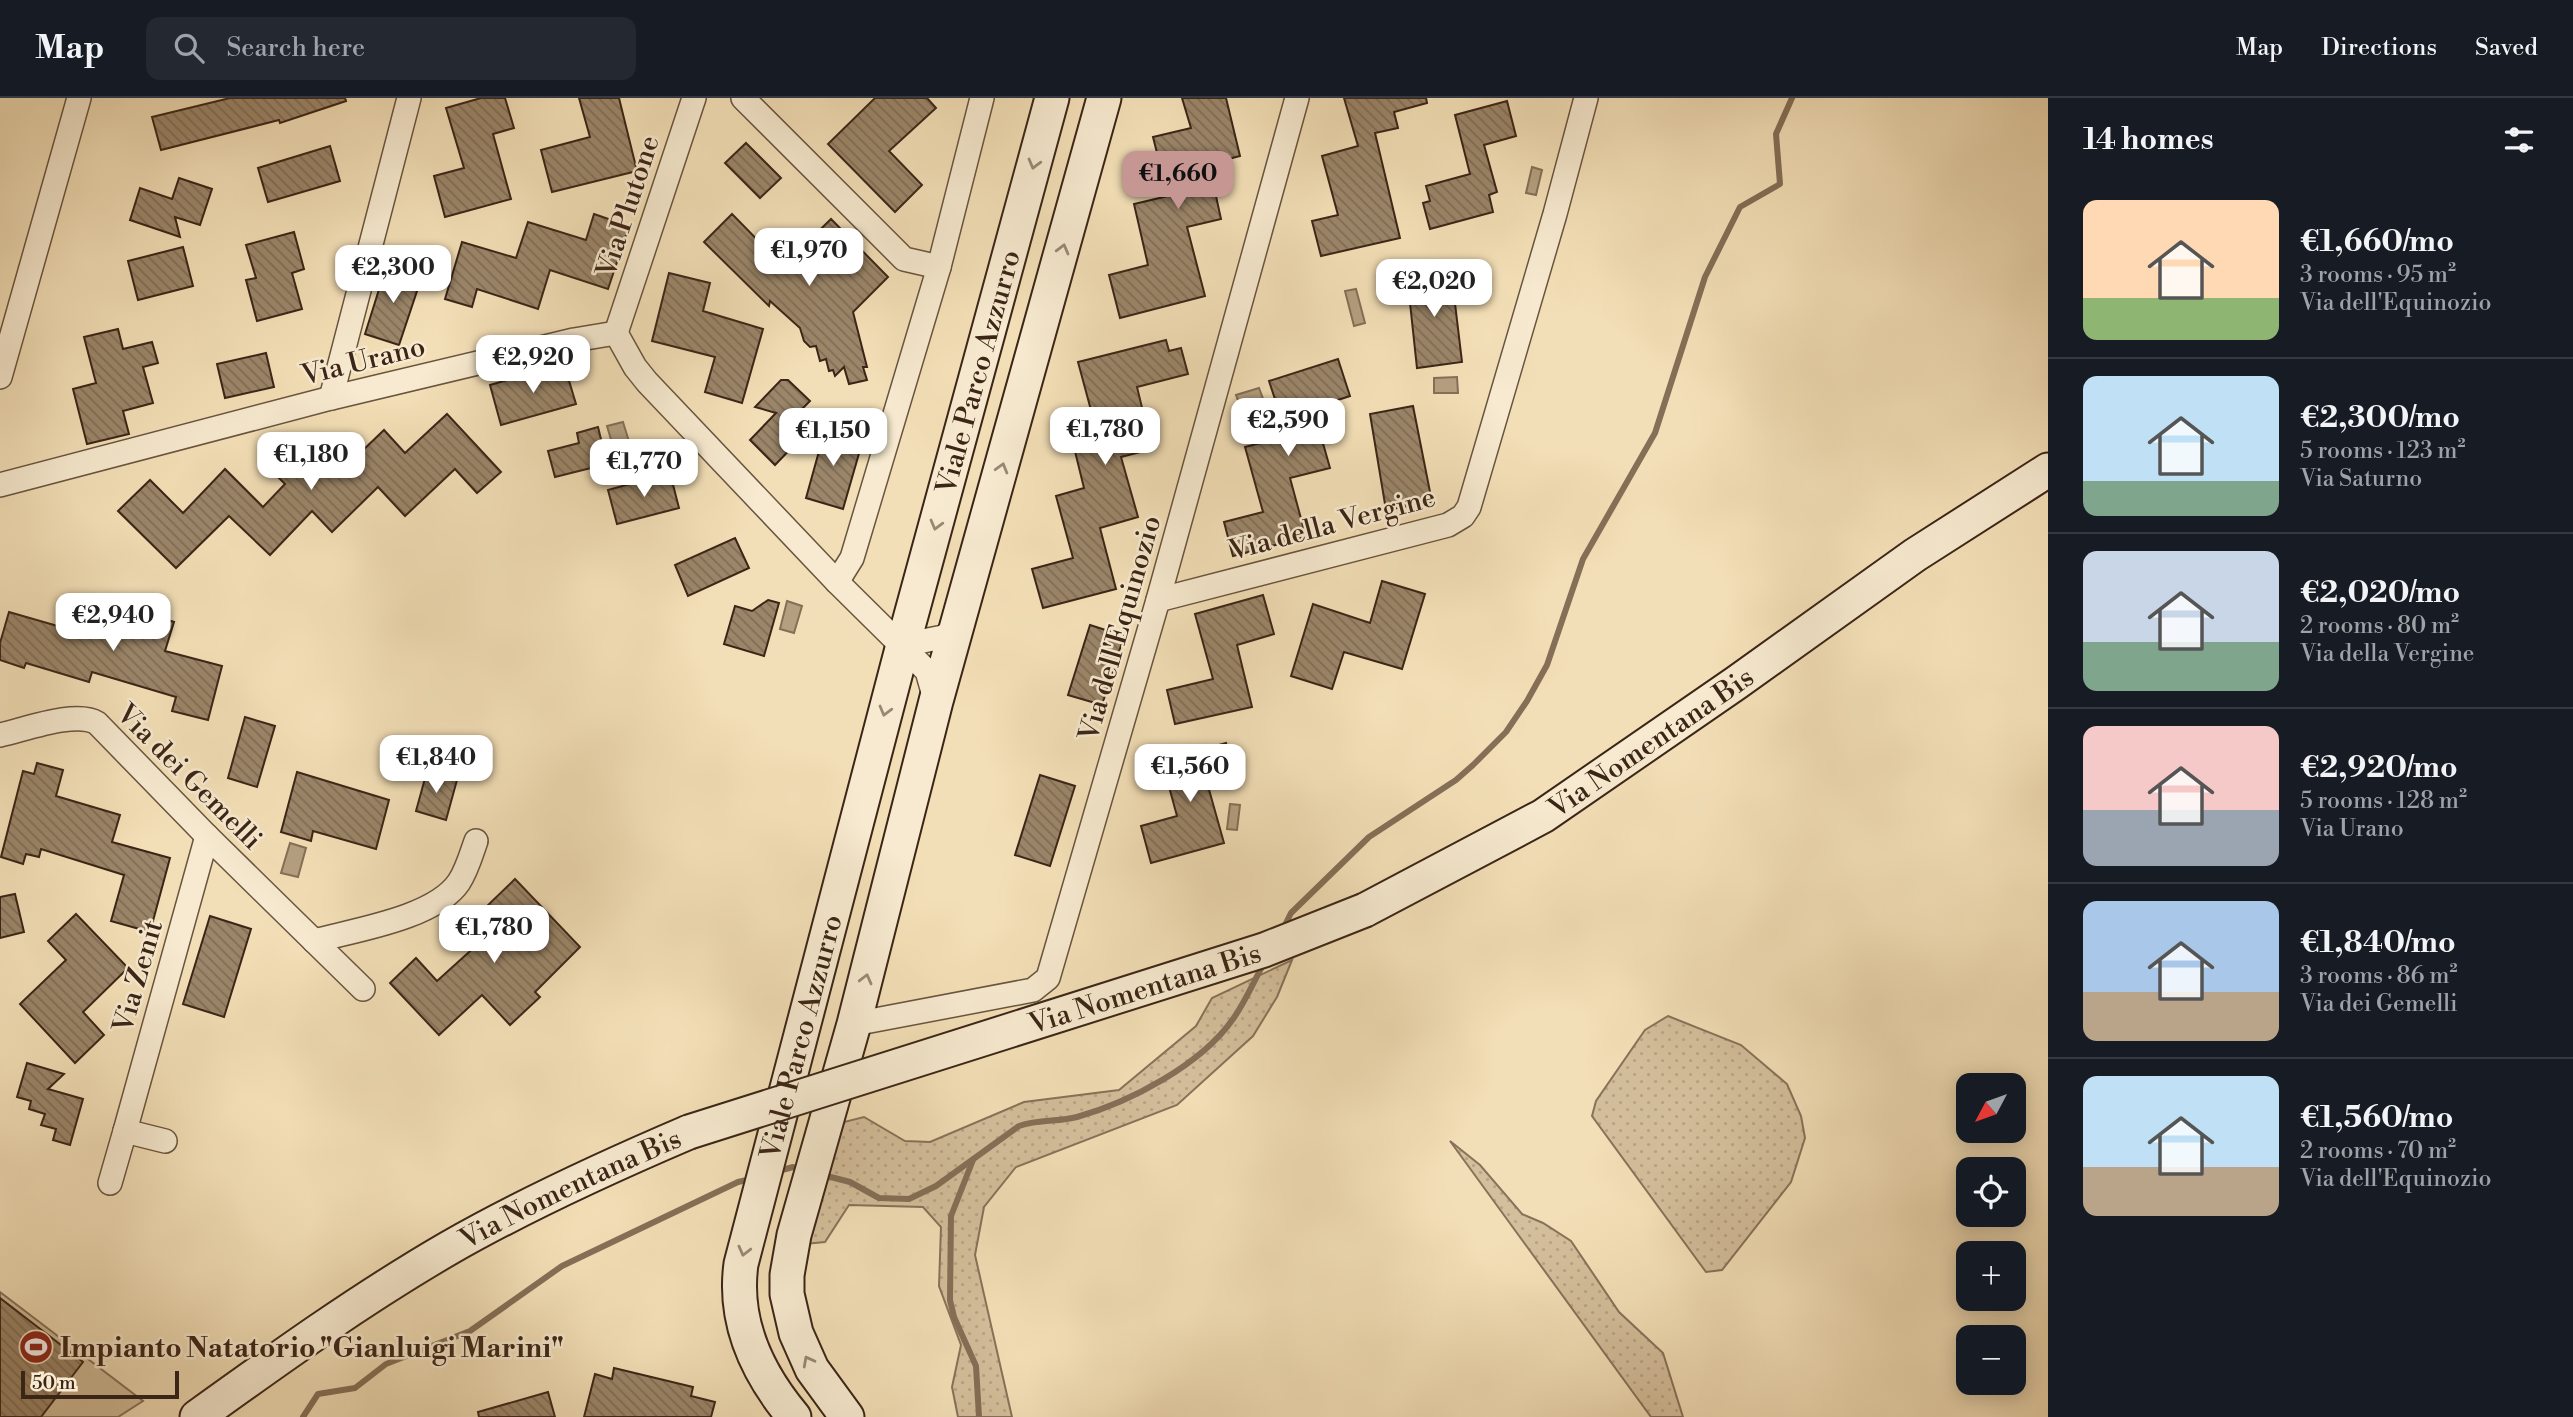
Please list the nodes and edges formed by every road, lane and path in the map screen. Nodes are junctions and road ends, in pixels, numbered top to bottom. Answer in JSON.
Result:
{"nodes":[{"id":1,"x":79,"y":98,"type":"edge"},
{"id":2,"x":409,"y":98,"type":"edge"},
{"id":3,"x":694,"y":98,"type":"edge"},
{"id":4,"x":743,"y":98,"type":"edge"},
{"id":5,"x":982,"y":98,"type":"edge"},
{"id":6,"x":1052,"y":98,"type":"edge"},
{"id":7,"x":1104,"y":98,"type":"edge"},
{"id":8,"x":1297,"y":98,"type":"edge"},
{"id":9,"x":1586,"y":98,"type":"edge"},
{"id":10,"x":939,"y":267,"type":"junction"},
{"id":11,"x":616,"y":333,"type":"junction"},
{"id":12,"x":0,"y":377,"type":"edge"},
{"id":13,"x":331,"y":398,"type":"junction"},
{"id":14,"x":2048,"y":470,"type":"edge"},
{"id":15,"x":0,"y":485,"type":"edge"},
{"id":16,"x":837,"y":582,"type":"junction"},
{"id":17,"x":1158,"y":600,"type":"junction"},
{"id":18,"x":957,"y":628,"type":"junction"},
{"id":19,"x":903,"y":645,"type":"junction"},
{"id":20,"x":936,"y":701,"type":"junction"},
{"id":21,"x":0,"y":735,"type":"edge"},
{"id":22,"x":207,"y":836,"type":"junction"},
{"id":23,"x":476,"y":841,"type":"dead end"},
{"id":24,"x":314,"y":941,"type":"junction"},
{"id":25,"x":363,"y":989,"type":"dead end"},
{"id":26,"x":854,"y":1024,"type":"junction"},
{"id":27,"x":125,"y":1131,"type":"junction"},
{"id":28,"x":165,"y":1141,"type":"dead end"},
{"id":29,"x":110,"y":1182,"type":"dead end"},
{"id":30,"x":197,"y":1417,"type":"edge"},
{"id":31,"x":794,"y":1417,"type":"edge"},
{"id":32,"x":847,"y":1417,"type":"edge"}],
"edges":[{"from":1,"to":12,"type":"street"},
{"from":2,"to":13,"type":"street"},
{"from":3,"to":11,"type":"street","name":"Via Plutone"},
{"from":4,"to":10,"type":"street"},
{"from":5,"to":10,"type":"street"},
{"from":6,"to":19,"type":"street","name":"Viale Parco Azzurro","one_way":true},
{"from":18,"to":7,"type":"street","name":"Viale Parco Azzurro","one_way":true},
{"from":8,"to":17,"type":"street","name":"Via dell'Equinozio"},
{"from":9,"to":17,"type":"street","name":"Via della Vergine"},
{"from":10,"to":16,"type":"street"},
{"from":11,"to":13,"type":"street","name":"Via Urano"},
{"from":11,"to":16,"type":"street"},
{"from":13,"to":15,"type":"street","name":"Via Urano"},
{"from":14,"to":30,"type":"street","name":"Via Nomentana Bis","bridge":true},
{"from":16,"to":19,"type":"street"},
{"from":17,"to":26,"type":"street","name":"Via dell'Equinozio"},
{"from":18,"to":19,"type":"street"},
{"from":18,"to":20,"type":"street","name":"Viale Parco Azzurro"},
{"from":19,"to":20,"type":"street"},
{"from":19,"to":31,"type":"street","name":"Viale Parco Azzurro","one_way":true},
{"from":26,"to":20,"type":"street","name":"Viale Parco Azzurro","one_way":true},
{"from":21,"to":22,"type":"street","name":"Via dei Gemelli"},
{"from":22,"to":24,"type":"street","name":"Via dei Gemelli"},
{"from":22,"to":27,"type":"street","name":"Via Zenit"},
{"from":23,"to":24,"type":"street"},
{"from":24,"to":25,"type":"street","name":"Via dei Gemelli"},
{"from":32,"to":26,"type":"street","name":"Viale Parco Azzurro","one_way":true},
{"from":27,"to":28,"type":"street"},
{"from":27,"to":29,"type":"street","name":"Via Zenit"}]}
